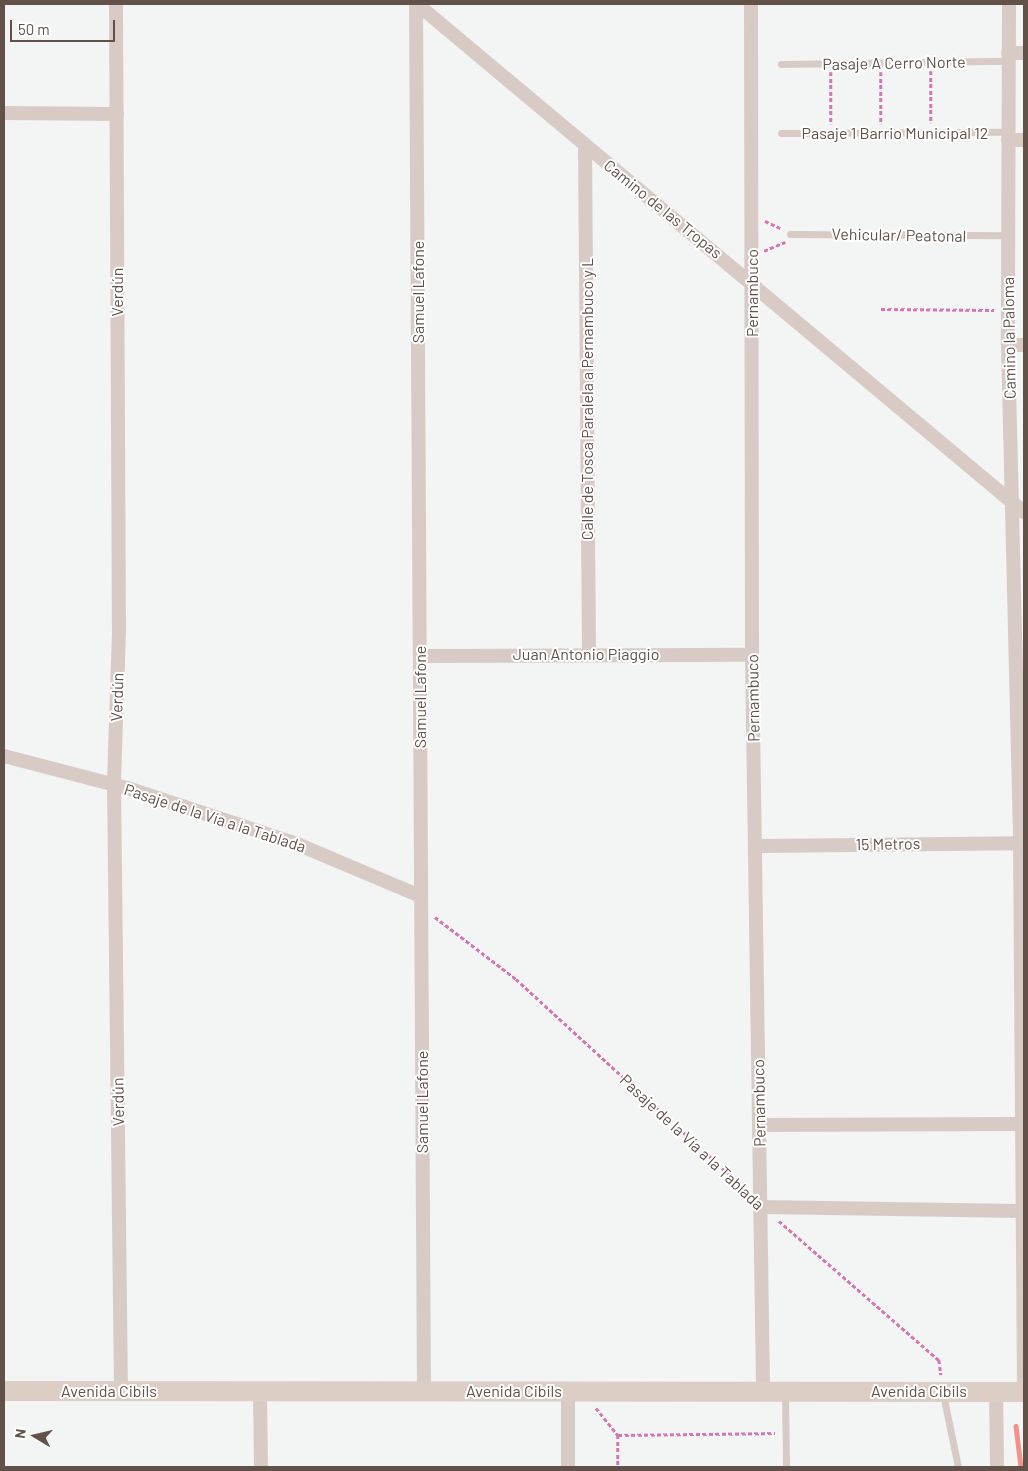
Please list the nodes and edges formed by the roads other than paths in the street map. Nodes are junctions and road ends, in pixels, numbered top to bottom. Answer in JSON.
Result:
{"nodes":[{"id":1,"x":116,"y":4,"type":"edge"},
{"id":2,"x":416,"y":4,"type":"edge"},
{"id":3,"x":751,"y":4,"type":"edge"},
{"id":4,"x":1009,"y":4,"type":"edge"},
{"id":5,"x":1024,"y":53,"type":"edge"},
{"id":6,"x":1008,"y":57,"type":"junction"},
{"id":7,"x":780,"y":64,"type":"dead end"},
{"id":8,"x":4,"y":113,"type":"edge"},
{"id":9,"x":117,"y":114,"type":"junction"},
{"id":10,"x":781,"y":133,"type":"dead end"},
{"id":11,"x":1008,"y":136,"type":"junction"},
{"id":12,"x":1024,"y":140,"type":"edge"},
{"id":13,"x":585,"y":145,"type":"junction"},
{"id":14,"x":790,"y":234,"type":"road end"},
{"id":15,"x":1008,"y":235,"type":"junction"},
{"id":16,"x":752,"y":281,"type":"junction"},
{"id":17,"x":1008,"y":345,"type":"junction"},
{"id":18,"x":1024,"y":345,"type":"edge"},
{"id":19,"x":1013,"y":503,"type":"junction"},
{"id":20,"x":1024,"y":512,"type":"edge"},
{"id":21,"x":589,"y":653,"type":"junction"},
{"id":22,"x":752,"y":655,"type":"junction"},
{"id":23,"x":420,"y":656,"type":"junction"},
{"id":24,"x":4,"y":756,"type":"edge"},
{"id":25,"x":114,"y":785,"type":"junction"},
{"id":26,"x":1020,"y":843,"type":"junction"},
{"id":27,"x":755,"y":846,"type":"junction"},
{"id":28,"x":420,"y":901,"type":"junction"},
{"id":29,"x":1023,"y":1043,"type":"edge"},
{"id":30,"x":1022,"y":1124,"type":"junction"},
{"id":31,"x":759,"y":1125,"type":"junction"},
{"id":32,"x":760,"y":1207,"type":"junction"},
{"id":33,"x":1023,"y":1211,"type":"junction"},
{"id":34,"x":260,"y":1390,"type":"junction"},
{"id":35,"x":4,"y":1391,"type":"edge"},
{"id":36,"x":121,"y":1391,"type":"junction"},
{"id":37,"x":424,"y":1391,"type":"junction"},
{"id":38,"x":568,"y":1391,"type":"junction"},
{"id":39,"x":785,"y":1391,"type":"junction"},
{"id":40,"x":942,"y":1391,"type":"junction"},
{"id":41,"x":996,"y":1391,"type":"junction"},
{"id":42,"x":763,"y":1392,"type":"junction"},
{"id":43,"x":1024,"y":1392,"type":"edge"},
{"id":44,"x":261,"y":1467,"type":"edge"},
{"id":45,"x":568,"y":1467,"type":"edge"},
{"id":46,"x":786,"y":1467,"type":"edge"},
{"id":47,"x":958,"y":1467,"type":"edge"},
{"id":48,"x":997,"y":1467,"type":"edge"}],
"edges":[{"from":1,"to":9,"type":"street","name":"Verdún"},
{"from":2,"to":13,"type":"street","name":"Camino de las Tropas"},
{"from":2,"to":23,"type":"street","name":"Samuel Lafone"},
{"from":3,"to":16,"type":"street","name":"Pernambuco"},
{"from":4,"to":6,"type":"street","name":"Camino la Paloma"},
{"from":5,"to":6,"type":"street"},
{"from":6,"to":7,"type":"lane","name":"Pasaje A Cerro Norte"},
{"from":6,"to":11,"type":"street","name":"Camino la Paloma"},
{"from":8,"to":9,"type":"street"},
{"from":9,"to":25,"type":"street","name":"Verdún"},
{"from":10,"to":11,"type":"lane","name":"Pasaje 1 Barrio Municipal 12"},
{"from":11,"to":12,"type":"street"},
{"from":11,"to":15,"type":"street","name":"Camino la Paloma"},
{"from":13,"to":16,"type":"street","name":"Camino de las Tropas"},
{"from":13,"to":21,"type":"street","name":"Calle de Tosca Paralela a Pernambuco y L"},
{"from":14,"to":15,"type":"lane","name":"Vehicular/ Peatonal"},
{"from":15,"to":17,"type":"street","name":"Camino la Paloma"},
{"from":16,"to":19,"type":"street","name":"Camino de las Tropas"},
{"from":16,"to":22,"type":"street","name":"Pernambuco"},
{"from":17,"to":18,"type":"street"},
{"from":17,"to":19,"type":"street","name":"Camino la Paloma"},
{"from":19,"to":20,"type":"street","name":"Camino de las Tropas"},
{"from":19,"to":26,"type":"street","name":"Camino la Paloma"},
{"from":21,"to":22,"type":"street","name":"Juan Antonio Piaggio"},
{"from":21,"to":23,"type":"street","name":"Juan Antonio Piaggio"},
{"from":22,"to":27,"type":"street","name":"Pernambuco"},
{"from":23,"to":28,"type":"street","name":"Samuel Lafone"},
{"from":24,"to":25,"type":"street","name":"Pasaje de la Vía a la Tablada"},
{"from":25,"to":28,"type":"street","name":"Pasaje de la Vía a la Tablada"},
{"from":25,"to":36,"type":"street","name":"Verdún"},
{"from":26,"to":27,"type":"street","name":"15 Metros"},
{"from":26,"to":29,"type":"street","name":"Camino la Paloma"},
{"from":27,"to":31,"type":"street","name":"Pernambuco"},
{"from":28,"to":37,"type":"street","name":"Samuel Lafone"},
{"from":29,"to":30,"type":"street","name":"Camino la Paloma"},
{"from":30,"to":31,"type":"street"},
{"from":30,"to":33,"type":"street","name":"Camino la Paloma"},
{"from":31,"to":32,"type":"street","name":"Pernambuco"},
{"from":32,"to":33,"type":"street"},
{"from":32,"to":42,"type":"street","name":"Pernambuco"},
{"from":33,"to":43,"type":"street","name":"Camino la Paloma"},
{"from":34,"to":36,"type":"street","name":"Avenida Cibils"},
{"from":34,"to":37,"type":"street","name":"Avenida Cibils"},
{"from":34,"to":44,"type":"street"},
{"from":35,"to":36,"type":"street","name":"Avenida Cibils"},
{"from":37,"to":38,"type":"street","name":"Avenida Cibils"},
{"from":38,"to":42,"type":"street","name":"Avenida Cibils"},
{"from":38,"to":45,"type":"street"},
{"from":39,"to":40,"type":"street","name":"Avenida Cibils"},
{"from":39,"to":42,"type":"street","name":"Avenida Cibils"},
{"from":39,"to":46,"type":"lane"},
{"from":40,"to":41,"type":"street","name":"Avenida Cibils"},
{"from":40,"to":47,"type":"lane"},
{"from":41,"to":43,"type":"street","name":"Avenida Cibils"},
{"from":41,"to":48,"type":"street"}]}
